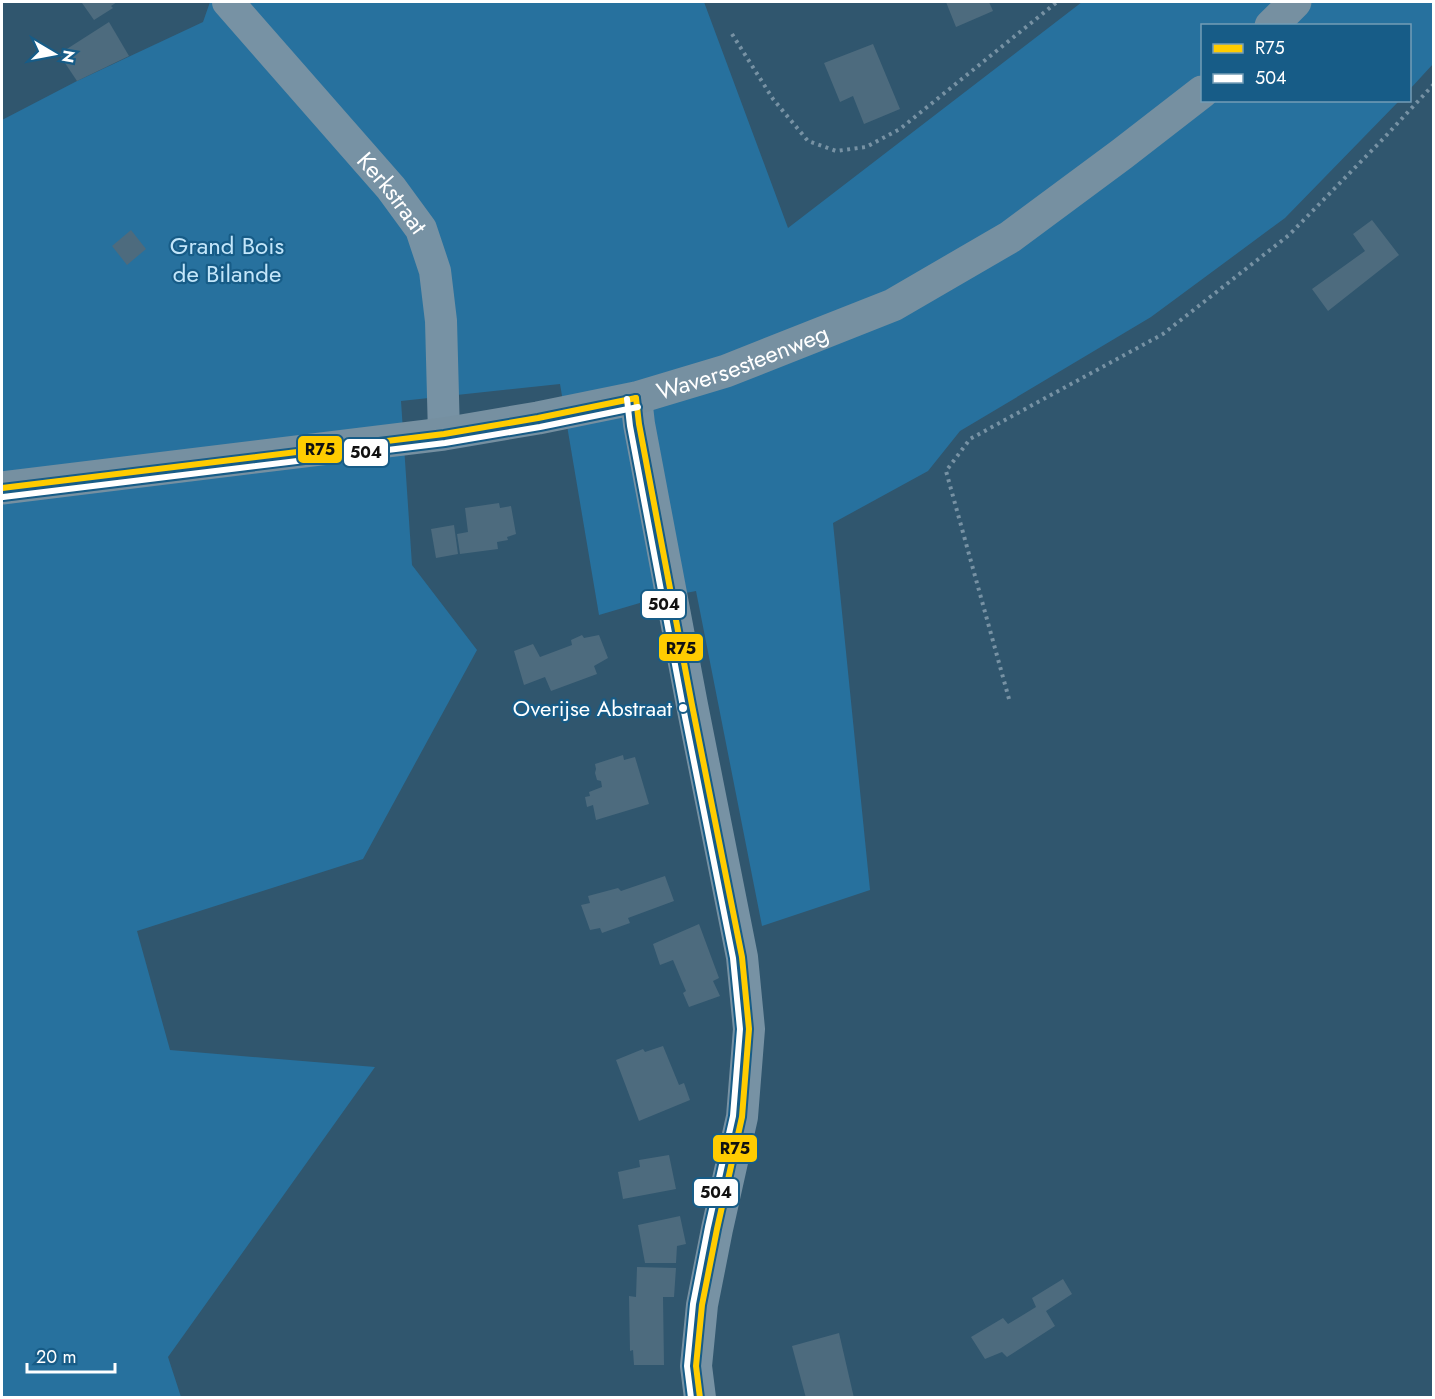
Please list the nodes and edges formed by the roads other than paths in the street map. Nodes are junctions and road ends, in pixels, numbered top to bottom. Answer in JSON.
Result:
{"nodes":[{"id":1,"x":228,"y":2,"type":"edge"},
{"id":2,"x":1295,"y":2,"type":"edge"},
{"id":3,"x":1274,"y":24,"type":"edge"},
{"id":4,"x":1201,"y":94,"type":"edge"},
{"id":5,"x":636,"y":398,"type":"junction"},
{"id":6,"x":444,"y":434,"type":"junction"},
{"id":7,"x":2,"y":488,"type":"edge"},
{"id":8,"x":700,"y":1398,"type":"edge"}],
"edges":[{"from":1,"to":6,"type":"street","name":"Kerkstraat"},
{"from":2,"to":3,"type":"main road"},
{"from":4,"to":5,"type":"main road","name":"Waversesteenweg"},
{"from":5,"to":6,"type":"main road","name":"Waversesteenweg"},
{"from":5,"to":8,"type":"street"},
{"from":6,"to":7,"type":"main road","name":"Waversesteenweg"}]}
